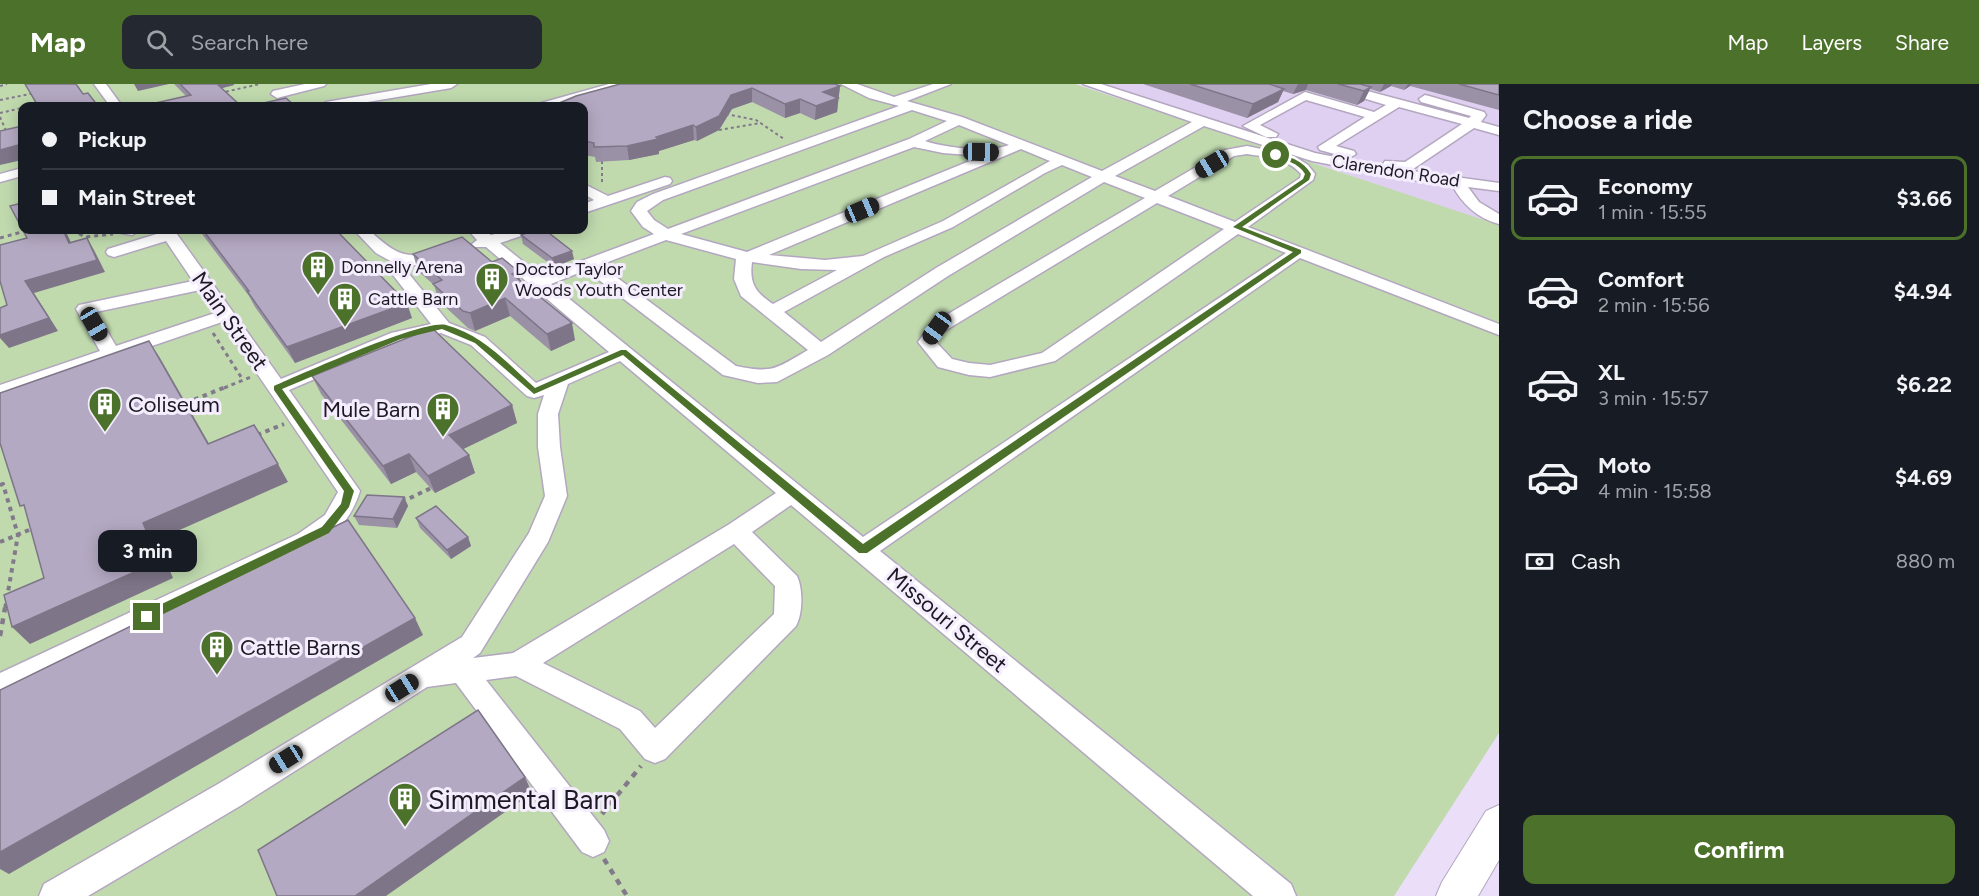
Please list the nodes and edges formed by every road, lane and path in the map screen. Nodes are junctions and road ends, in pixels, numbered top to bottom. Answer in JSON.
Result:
{"nodes":[{"id":1,"x":7,"y":84,"type":"edge"},
{"id":2,"x":100,"y":84,"type":"edge"},
{"id":3,"x":260,"y":84,"type":"edge"},
{"id":4,"x":266,"y":84,"type":"edge"},
{"id":5,"x":320,"y":84,"type":"edge"},
{"id":6,"x":451,"y":84,"type":"edge"},
{"id":7,"x":622,"y":84,"type":"edge"},
{"id":8,"x":847,"y":84,"type":"edge"},
{"id":9,"x":945,"y":84,"type":"edge"},
{"id":10,"x":1089,"y":84,"type":"edge"},
{"id":11,"x":1328,"y":84,"type":"edge"},
{"id":12,"x":1371,"y":84,"type":"edge"},
{"id":13,"x":0,"y":86,"type":"edge"},
{"id":14,"x":35,"y":92,"type":"edge"},
{"id":15,"x":278,"y":94,"type":"junction"},
{"id":16,"x":212,"y":95,"type":"edge"},
{"id":17,"x":1279,"y":96,"type":"edge"},
{"id":18,"x":1394,"y":98,"type":"junction"},
{"id":19,"x":1425,"y":99,"type":"dead end"},
{"id":20,"x":0,"y":100,"type":"edge"},
{"id":21,"x":896,"y":101,"type":"junction"},
{"id":22,"x":1296,"y":101,"type":"junction"},
{"id":23,"x":113,"y":102,"type":"edge"},
{"id":24,"x":287,"y":102,"type":"edge"},
{"id":25,"x":349,"y":102,"type":"edge"},
{"id":26,"x":559,"y":102,"type":"edge"},
{"id":27,"x":912,"y":106,"type":"junction"},
{"id":28,"x":18,"y":109,"type":"edge"},
{"id":29,"x":718,"y":114,"type":"edge"},
{"id":30,"x":0,"y":115,"type":"edge"},
{"id":31,"x":1376,"y":116,"type":"junction"},
{"id":32,"x":958,"y":120,"type":"junction"},
{"id":33,"x":1202,"y":122,"type":"junction"},
{"id":34,"x":761,"y":123,"type":"junction"},
{"id":35,"x":1472,"y":123,"type":"junction"},
{"id":36,"x":719,"y":130,"type":"edge"},
{"id":37,"x":1499,"y":131,"type":"edge"},
{"id":38,"x":8,"y":134,"type":"edge"},
{"id":39,"x":785,"y":139,"type":"junction"},
{"id":40,"x":918,"y":144,"type":"junction"},
{"id":41,"x":1022,"y":144,"type":"junction"},
{"id":42,"x":1319,"y":151,"type":"junction"},
{"id":43,"x":1001,"y":152,"type":"junction"},
{"id":44,"x":1063,"y":160,"type":"junction"},
{"id":45,"x":602,"y":161,"type":"edge"},
{"id":46,"x":18,"y":173,"type":"edge"},
{"id":47,"x":1104,"y":176,"type":"junction"},
{"id":48,"x":0,"y":178,"type":"edge"},
{"id":49,"x":1457,"y":181,"type":"junction"},
{"id":50,"x":588,"y":187,"type":"edge"},
{"id":51,"x":915,"y":188,"type":"junction"},
{"id":52,"x":1499,"y":188,"type":"edge"},
{"id":53,"x":588,"y":190,"type":"edge"},
{"id":54,"x":1158,"y":196,"type":"junction"},
{"id":55,"x":606,"y":201,"type":"junction"},
{"id":56,"x":588,"y":208,"type":"edge"},
{"id":57,"x":1499,"y":219,"type":"edge"},
{"id":58,"x":1237,"y":227,"type":"junction"},
{"id":59,"x":18,"y":233,"type":"edge"},
{"id":60,"x":77,"y":234,"type":"edge"},
{"id":61,"x":104,"y":234,"type":"edge"},
{"id":62,"x":163,"y":234,"type":"edge"},
{"id":63,"x":169,"y":234,"type":"edge"},
{"id":64,"x":365,"y":234,"type":"edge"},
{"id":65,"x":669,"y":234,"type":"junction"},
{"id":66,"x":483,"y":235,"type":"edge"},
{"id":67,"x":0,"y":238,"type":"edge"},
{"id":68,"x":114,"y":252,"type":"dead end"},
{"id":69,"x":1298,"y":252,"type":"junction"},
{"id":70,"x":747,"y":257,"type":"junction"},
{"id":71,"x":870,"y":259,"type":"junction"},
{"id":72,"x":402,"y":261,"type":"junction"},
{"id":73,"x":589,"y":264,"type":"junction"},
{"id":74,"x":538,"y":282,"type":"junction"},
{"id":75,"x":204,"y":284,"type":"junction"},
{"id":76,"x":775,"y":313,"type":"junction"},
{"id":77,"x":226,"y":315,"type":"junction"},
{"id":78,"x":443,"y":327,"type":"junction"},
{"id":79,"x":1499,"y":330,"type":"edge"},
{"id":80,"x":821,"y":351,"type":"junction"},
{"id":81,"x":624,"y":352,"type":"junction"},
{"id":82,"x":111,"y":354,"type":"junction"},
{"id":83,"x":271,"y":380,"type":"junction"},
{"id":84,"x":559,"y":381,"type":"junction"},
{"id":85,"x":0,"y":392,"type":"edge"},
{"id":86,"x":186,"y":403,"type":"edge"},
{"id":87,"x":298,"y":418,"type":"junction"},
{"id":88,"x":247,"y":440,"type":"edge"},
{"id":89,"x":0,"y":485,"type":"edge"},
{"id":90,"x":794,"y":492,"type":"junction"},
{"id":91,"x":38,"y":526,"type":"edge"},
{"id":92,"x":736,"y":531,"type":"junction"},
{"id":93,"x":18,"y":535,"type":"junction"},
{"id":94,"x":0,"y":542,"type":"edge"},
{"id":95,"x":863,"y":550,"type":"junction"},
{"id":96,"x":0,"y":636,"type":"edge"},
{"id":97,"x":518,"y":664,"type":"junction"},
{"id":98,"x":463,"y":671,"type":"junction"},
{"id":99,"x":422,"y":676,"type":"junction"},
{"id":100,"x":0,"y":686,"type":"edge"},
{"id":101,"x":655,"y":749,"type":"junction"},
{"id":102,"x":1499,"y":825,"type":"edge"},
{"id":103,"x":593,"y":841,"type":"junction"},
{"id":104,"x":56,"y":896,"type":"edge"},
{"id":105,"x":627,"y":896,"type":"edge"},
{"id":106,"x":1279,"y":896,"type":"edge"},
{"id":107,"x":1456,"y":896,"type":"edge"}],
"edges":[{"from":1,"to":13,"type":"path"},
{"from":2,"to":23,"type":"street"},
{"from":3,"to":16,"type":"path"},
{"from":4,"to":15,"type":"street"},
{"from":5,"to":15,"type":"street"},
{"from":6,"to":25,"type":"street"},
{"from":7,"to":26,"type":"street"},
{"from":8,"to":21,"type":"street"},
{"from":9,"to":21,"type":"street"},
{"from":10,"to":33,"type":"street","name":"Clarendon Road"},
{"from":11,"to":18,"type":"street"},
{"from":12,"to":18,"type":"street"},
{"from":14,"to":20,"type":"path"},
{"from":15,"to":24,"type":"street"},
{"from":17,"to":22,"type":"street"},
{"from":18,"to":31,"type":"street"},
{"from":18,"to":35,"type":"street"},
{"from":19,"to":35,"type":"street"},
{"from":21,"to":27,"type":"street"},
{"from":21,"to":39,"type":"street"},
{"from":22,"to":31,"type":"street"},
{"from":22,"to":42,"type":"street"},
{"from":27,"to":32,"type":"street"},
{"from":27,"to":65,"type":"street"},
{"from":28,"to":30,"type":"path"},
{"from":29,"to":34,"type":"path"},
{"from":30,"to":38,"type":"path"},
{"from":31,"to":42,"type":"street"},
{"from":32,"to":40,"type":"street"},
{"from":32,"to":41,"type":"street"},
{"from":33,"to":42,"type":"street","name":"Clarendon Road"},
{"from":33,"to":47,"type":"street"},
{"from":34,"to":36,"type":"path"},
{"from":34,"to":39,"type":"path"},
{"from":35,"to":37,"type":"street"},
{"from":35,"to":42,"type":"street"},
{"from":39,"to":55,"type":"street"},
{"from":40,"to":43,"type":"street"},
{"from":40,"to":51,"type":"street"},
{"from":40,"to":65,"type":"street"},
{"from":41,"to":43,"type":"street"},
{"from":41,"to":44,"type":"street"},
{"from":42,"to":49,"type":"street","name":"Clarendon Road"},
{"from":43,"to":51,"type":"street"},
{"from":44,"to":47,"type":"street"},
{"from":44,"to":71,"type":"street"},
{"from":45,"to":50,"type":"path"},
{"from":46,"to":48,"type":"street"},
{"from":47,"to":54,"type":"street"},
{"from":47,"to":80,"type":"street"},
{"from":49,"to":52,"type":"street","name":"Clarendon Road"},
{"from":49,"to":57,"type":"street"},
{"from":51,"to":70,"type":"street"},
{"from":53,"to":55,"type":"street"},
{"from":54,"to":58,"type":"street"},
{"from":54,"to":58,"type":"street"},
{"from":54,"to":58,"type":"street"},
{"from":55,"to":56,"type":"street"},
{"from":58,"to":69,"type":"street"},
{"from":59,"to":67,"type":"path"},
{"from":60,"to":61,"type":"path"},
{"from":62,"to":68,"type":"street"},
{"from":63,"to":75,"type":"street","name":"Main Street"},
{"from":64,"to":72,"type":"street"},
{"from":65,"to":70,"type":"street"},
{"from":65,"to":73,"type":"street"},
{"from":66,"to":72,"type":"street"},
{"from":66,"to":74,"type":"street","name":"Missouri Street"},
{"from":69,"to":79,"type":"street"},
{"from":69,"to":95,"type":"street"},
{"from":70,"to":71,"type":"street"},
{"from":70,"to":76,"type":"street"},
{"from":71,"to":76,"type":"street"},
{"from":72,"to":78,"type":"street"},
{"from":73,"to":74,"type":"street"},
{"from":73,"to":80,"type":"street"},
{"from":74,"to":81,"type":"street","name":"Missouri Street"},
{"from":75,"to":77,"type":"street","name":"Main Street"},
{"from":75,"to":82,"type":"street"},
{"from":76,"to":80,"type":"street"},
{"from":77,"to":82,"type":"street"},
{"from":77,"to":83,"type":"street","name":"Main Street"},
{"from":78,"to":83,"type":"street"},
{"from":78,"to":84,"type":"street"},
{"from":81,"to":84,"type":"street"},
{"from":81,"to":90,"type":"street","name":"Missouri Street"},
{"from":82,"to":85,"type":"street"},
{"from":83,"to":86,"type":"path"},
{"from":83,"to":87,"type":"street","name":"Main Street"},
{"from":84,"to":99,"type":"street"},
{"from":87,"to":88,"type":"path"},
{"from":87,"to":100,"type":"street","name":"Main Street"},
{"from":89,"to":93,"type":"path"},
{"from":90,"to":92,"type":"street"},
{"from":90,"to":95,"type":"street","name":"Missouri Street"},
{"from":91,"to":93,"type":"path"},
{"from":92,"to":97,"type":"street"},
{"from":92,"to":101,"type":"street"},
{"from":93,"to":94,"type":"path"},
{"from":93,"to":96,"type":"path"},
{"from":95,"to":106,"type":"street","name":"Missouri Street"},
{"from":97,"to":98,"type":"street"},
{"from":97,"to":101,"type":"street"},
{"from":98,"to":99,"type":"street"},
{"from":98,"to":103,"type":"street"},
{"from":99,"to":104,"type":"street"},
{"from":101,"to":103,"type":"path"},
{"from":102,"to":107,"type":"main road"},
{"from":103,"to":105,"type":"path"}]}
